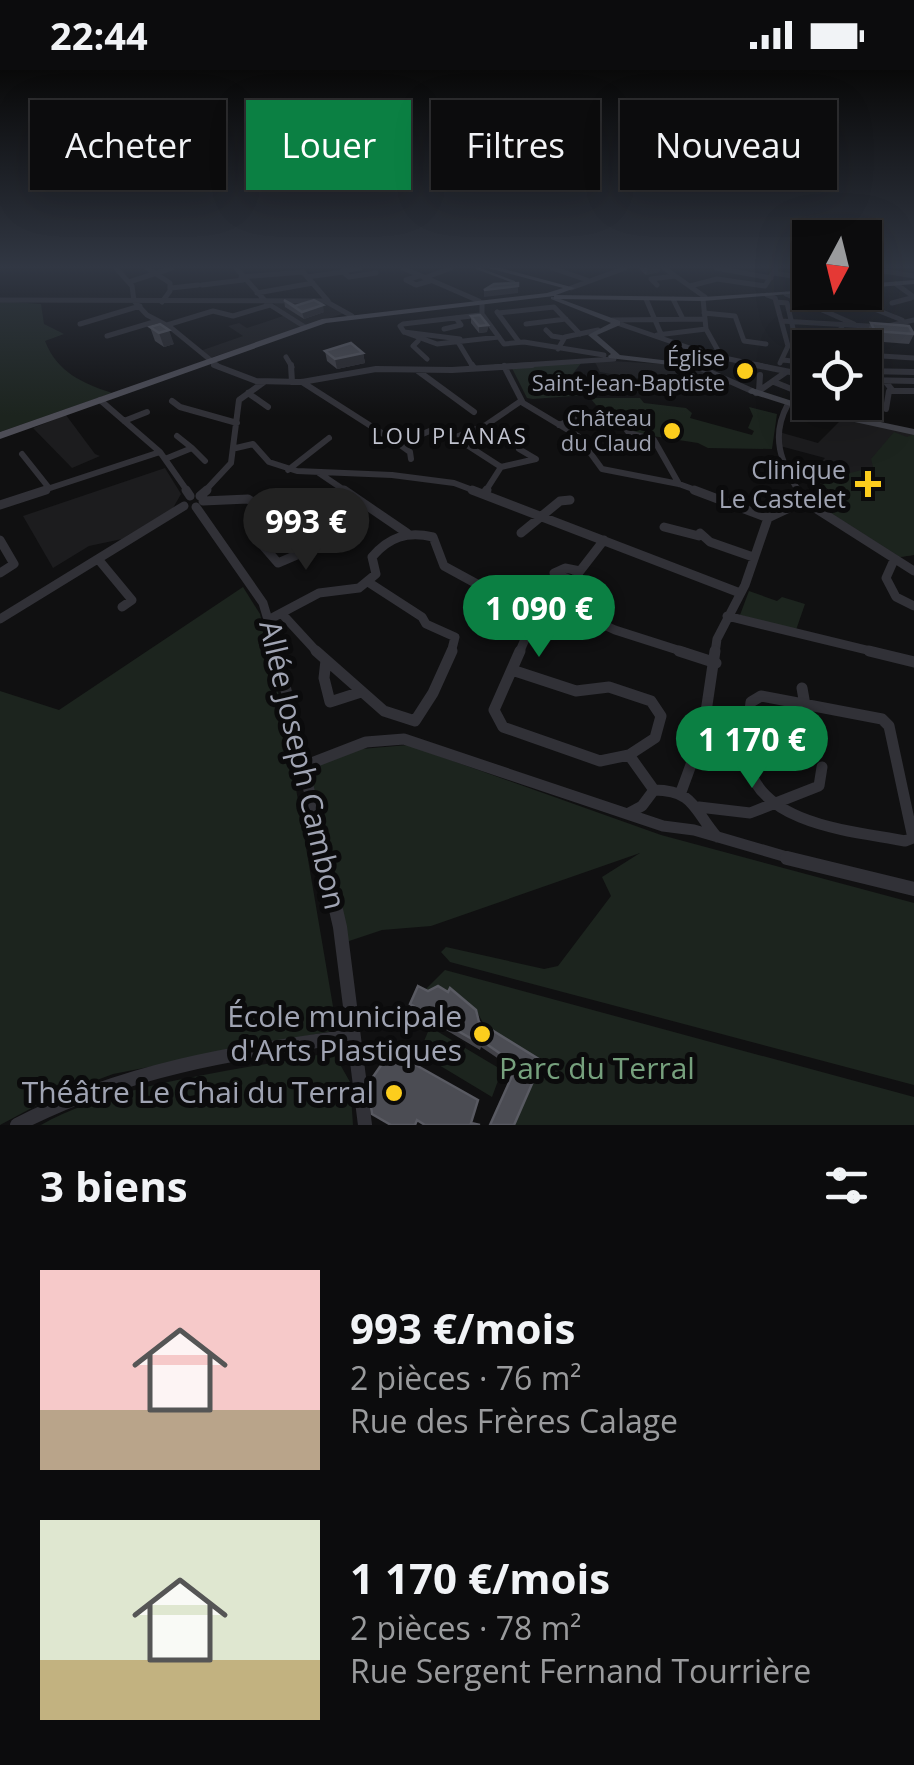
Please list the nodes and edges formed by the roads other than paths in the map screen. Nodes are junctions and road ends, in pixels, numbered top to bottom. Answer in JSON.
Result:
{"nodes":[{"id":1,"x":99,"y":317,"type":"edge"},
{"id":2,"x":154,"y":317,"type":"edge"},
{"id":3,"x":192,"y":317,"type":"edge"},
{"id":4,"x":289,"y":317,"type":"edge"},
{"id":5,"x":347,"y":317,"type":"edge"},
{"id":6,"x":489,"y":317,"type":"edge"},
{"id":7,"x":501,"y":317,"type":"edge"},
{"id":8,"x":612,"y":317,"type":"edge"},
{"id":9,"x":695,"y":317,"type":"edge"},
{"id":10,"x":704,"y":317,"type":"edge"},
{"id":11,"x":735,"y":317,"type":"edge"},
{"id":12,"x":790,"y":317,"type":"edge"},
{"id":13,"x":839,"y":317,"type":"edge"},
{"id":14,"x":892,"y":317,"type":"edge"},
{"id":15,"x":456,"y":318,"type":"joint"},
{"id":16,"x":654,"y":318,"type":"junction"},
{"id":17,"x":566,"y":319,"type":"joint"},
{"id":18,"x":683,"y":319,"type":"joint"},
{"id":19,"x":617,"y":320,"type":"junction"},
{"id":20,"x":781,"y":320,"type":"joint"},
{"id":21,"x":914,"y":320,"type":"edge"},
{"id":22,"x":158,"y":321,"type":"junction"},
{"id":23,"x":791,"y":322,"type":"junction"},
{"id":24,"x":904,"y":322,"type":"junction"},
{"id":25,"x":80,"y":324,"type":"dead end"},
{"id":26,"x":526,"y":324,"type":"dead end"},
{"id":27,"x":854,"y":324,"type":"junction"},
{"id":28,"x":167,"y":325,"type":"junction"},
{"id":29,"x":841,"y":327,"type":"junction"},
{"id":30,"x":305,"y":328,"type":"junction"},
{"id":31,"x":444,"y":329,"type":"dead end"},
{"id":32,"x":706,"y":329,"type":"junction"},
{"id":33,"x":546,"y":330,"type":"dead end"},
{"id":34,"x":842,"y":330,"type":"edge"},
{"id":35,"x":404,"y":332,"type":"junction"},
{"id":36,"x":589,"y":333,"type":"junction"},
{"id":37,"x":658,"y":334,"type":"junction"},
{"id":38,"x":107,"y":336,"type":"dead end"},
{"id":39,"x":499,"y":338,"type":"junction"},
{"id":40,"x":564,"y":338,"type":"junction"},
{"id":41,"x":418,"y":341,"type":"junction"},
{"id":42,"x":461,"y":342,"type":"junction"},
{"id":43,"x":519,"y":342,"type":"junction"},
{"id":44,"x":766,"y":344,"type":"dead end"},
{"id":45,"x":558,"y":348,"type":"junction"},
{"id":46,"x":614,"y":356,"type":"junction"},
{"id":47,"x":722,"y":356,"type":"junction"},
{"id":48,"x":882,"y":356,"type":"edge"},
{"id":49,"x":286,"y":357,"type":"dead end"},
{"id":50,"x":914,"y":358,"type":"edge"},
{"id":51,"x":427,"y":359,"type":"dead end"},
{"id":52,"x":783,"y":360,"type":"junction"},
{"id":53,"x":209,"y":362,"type":"junction"},
{"id":54,"x":551,"y":362,"type":"junction"},
{"id":55,"x":504,"y":366,"type":"junction"},
{"id":56,"x":696,"y":366,"type":"joint"},
{"id":57,"x":474,"y":368,"type":"junction"},
{"id":58,"x":776,"y":369,"type":"junction"},
{"id":59,"x":416,"y":370,"type":"junction"},
{"id":60,"x":882,"y":371,"type":"edge"},
{"id":61,"x":786,"y":372,"type":"junction"},
{"id":62,"x":914,"y":372,"type":"edge"},
{"id":63,"x":792,"y":373,"type":"edge"},
{"id":64,"x":760,"y":375,"type":"dead end"},
{"id":65,"x":882,"y":381,"type":"edge"},
{"id":66,"x":885,"y":381,"type":"junction"},
{"id":67,"x":914,"y":381,"type":"edge"},
{"id":68,"x":264,"y":382,"type":"junction"},
{"id":69,"x":292,"y":382,"type":"junction"},
{"id":70,"x":302,"y":382,"type":"junction"},
{"id":71,"x":774,"y":382,"type":"junction"},
{"id":72,"x":792,"y":389,"type":"edge"},
{"id":73,"x":892,"y":391,"type":"junction"},
{"id":74,"x":756,"y":392,"type":"junction"},
{"id":75,"x":914,"y":392,"type":"edge"},
{"id":76,"x":248,"y":393,"type":"junction"},
{"id":77,"x":172,"y":400,"type":"dead end"},
{"id":78,"x":521,"y":401,"type":"junction"},
{"id":79,"x":788,"y":404,"type":"junction"},
{"id":80,"x":99,"y":405,"type":"junction"},
{"id":81,"x":792,"y":405,"type":"edge"},
{"id":82,"x":268,"y":407,"type":"dead end"},
{"id":83,"x":886,"y":409,"type":"dead end"},
{"id":84,"x":147,"y":412,"type":"dead end"},
{"id":85,"x":474,"y":412,"type":"dead end"},
{"id":86,"x":870,"y":420,"type":"edge"},
{"id":87,"x":124,"y":421,"type":"junction"},
{"id":88,"x":237,"y":423,"type":"junction"},
{"id":89,"x":558,"y":425,"type":"junction"},
{"id":90,"x":914,"y":432,"type":"edge"},
{"id":91,"x":0,"y":436,"type":"edge"},
{"id":92,"x":176,"y":436,"type":"dead end"},
{"id":93,"x":456,"y":437,"type":"junction"},
{"id":94,"x":328,"y":438,"type":"dead end"},
{"id":95,"x":399,"y":444,"type":"junction"},
{"id":96,"x":192,"y":448,"type":"junction"},
{"id":97,"x":236,"y":448,"type":"junction"},
{"id":98,"x":519,"y":449,"type":"dead end"},
{"id":99,"x":22,"y":454,"type":"dead end"},
{"id":100,"x":162,"y":455,"type":"junction"},
{"id":101,"x":536,"y":458,"type":"junction"},
{"id":102,"x":411,"y":460,"type":"dead end"},
{"id":103,"x":205,"y":461,"type":"dead end"},
{"id":104,"x":548,"y":465,"type":"dead end"},
{"id":105,"x":501,"y":467,"type":"junction"},
{"id":106,"x":288,"y":470,"type":"junction"},
{"id":107,"x":318,"y":472,"type":"junction"},
{"id":108,"x":678,"y":484,"type":"junction"},
{"id":109,"x":49,"y":488,"type":"junction"},
{"id":110,"x":484,"y":494,"type":"junction"},
{"id":111,"x":197,"y":500,"type":"junction"},
{"id":112,"x":570,"y":500,"type":"dead end"},
{"id":113,"x":804,"y":501,"type":"junction"},
{"id":114,"x":0,"y":504,"type":"edge"},
{"id":115,"x":271,"y":514,"type":"junction"},
{"id":116,"x":542,"y":516,"type":"junction"},
{"id":117,"x":768,"y":518,"type":"junction"},
{"id":118,"x":664,"y":527,"type":"dead end"},
{"id":119,"x":406,"y":533,"type":"junction"},
{"id":120,"x":521,"y":533,"type":"dead end"},
{"id":121,"x":0,"y":540,"type":"edge"},
{"id":122,"x":604,"y":540,"type":"junction"},
{"id":123,"x":753,"y":557,"type":"junction"},
{"id":124,"x":98,"y":559,"type":"junction"},
{"id":125,"x":894,"y":560,"type":"junction"},
{"id":126,"x":580,"y":571,"type":"dead end"},
{"id":127,"x":914,"y":571,"type":"edge"},
{"id":128,"x":0,"y":573,"type":"edge"},
{"id":129,"x":368,"y":582,"type":"junction"},
{"id":130,"x":740,"y":593,"type":"junction"},
{"id":131,"x":554,"y":602,"type":"dead end"},
{"id":132,"x":914,"y":606,"type":"edge"},
{"id":133,"x":122,"y":608,"type":"dead end"},
{"id":134,"x":284,"y":616,"type":"junction"},
{"id":135,"x":727,"y":616,"type":"junction"},
{"id":136,"x":0,"y":619,"type":"edge"},
{"id":137,"x":270,"y":619,"type":"junction"},
{"id":138,"x":326,"y":660,"type":"junction"},
{"id":139,"x":914,"y":662,"type":"edge"},
{"id":140,"x":716,"y":663,"type":"junction"},
{"id":141,"x":512,"y":670,"type":"junction"},
{"id":142,"x":802,"y":688,"type":"dead end"},
{"id":143,"x":360,"y":692,"type":"junction"},
{"id":144,"x":805,"y":705,"type":"junction"},
{"id":145,"x":630,"y":754,"type":"junction"},
{"id":146,"x":302,"y":760,"type":"junction"},
{"id":147,"x":914,"y":762,"type":"edge"},
{"id":148,"x":898,"y":764,"type":"junction"},
{"id":149,"x":822,"y":768,"type":"dead end"},
{"id":150,"x":654,"y":790,"type":"junction"},
{"id":151,"x":681,"y":792,"type":"junction"},
{"id":152,"x":646,"y":802,"type":"junction"},
{"id":153,"x":773,"y":805,"type":"junction"},
{"id":154,"x":628,"y":813,"type":"junction"},
{"id":155,"x":700,"y":813,"type":"junction"},
{"id":156,"x":650,"y":819,"type":"junction"},
{"id":157,"x":694,"y":830,"type":"junction"},
{"id":158,"x":719,"y":839,"type":"junction"},
{"id":159,"x":914,"y":889,"type":"edge"},
{"id":160,"x":352,"y":1036,"type":"junction"},
{"id":161,"x":17,"y":1125,"type":"edge"},
{"id":162,"x":364,"y":1125,"type":"edge"}],
"edges":[{"from":1,"to":25,"type":"street"},
{"from":2,"to":22,"type":"street"},
{"from":3,"to":28,"type":"street"},
{"from":4,"to":30,"type":"street"},
{"from":5,"to":30,"type":"main road"},
{"from":6,"to":39,"type":"street"},
{"from":7,"to":43,"type":"street"},
{"from":8,"to":19,"type":"street"},
{"from":9,"to":18,"type":"street"},
{"from":10,"to":32,"type":"street"},
{"from":11,"to":44,"type":"street"},
{"from":12,"to":23,"type":"street"},
{"from":13,"to":27,"type":"street"},
{"from":14,"to":24,"type":"street"},
{"from":15,"to":31,"type":"street"},
{"from":15,"to":35,"type":"street"},
{"from":16,"to":18,"type":"street"},
{"from":16,"to":19,"type":"street"},
{"from":16,"to":37,"type":"street"},
{"from":17,"to":26,"type":"street"},
{"from":17,"to":36,"type":"street"},
{"from":19,"to":36,"type":"street"},
{"from":19,"to":37,"type":"street"},
{"from":20,"to":23,"type":"street"},
{"from":20,"to":52,"type":"street"},
{"from":21,"to":24,"type":"street"},
{"from":22,"to":28,"type":"street"},
{"from":22,"to":38,"type":"street"},
{"from":23,"to":29,"type":"street"},
{"from":23,"to":52,"type":"street"},
{"from":24,"to":27,"type":"street"},
{"from":27,"to":29,"type":"street"},
{"from":28,"to":53,"type":"street"},
{"from":29,"to":34,"type":"street"},
{"from":30,"to":53,"type":"main road"},
{"from":32,"to":37,"type":"street"},
{"from":32,"to":47,"type":"street"},
{"from":33,"to":40,"type":"street"},
{"from":35,"to":41,"type":"street"},
{"from":35,"to":42,"type":"street"},
{"from":36,"to":40,"type":"street"},
{"from":36,"to":46,"type":"street"},
{"from":37,"to":47,"type":"street"},
{"from":39,"to":42,"type":"street"},
{"from":39,"to":43,"type":"street"},
{"from":40,"to":45,"type":"street"},
{"from":41,"to":42,"type":"street"},
{"from":41,"to":51,"type":"street"},
{"from":42,"to":57,"type":"street"},
{"from":43,"to":45,"type":"street"},
{"from":45,"to":46,"type":"street"},
{"from":45,"to":54,"type":"street"},
{"from":46,"to":54,"type":"street"},
{"from":46,"to":56,"type":"street"},
{"from":47,"to":58,"type":"street"},
{"from":48,"to":50,"type":"street"},
{"from":49,"to":69,"type":"street"},
{"from":52,"to":58,"type":"street"},
{"from":53,"to":68,"type":"street"},
{"from":53,"to":80,"type":"main road"},
{"from":54,"to":55,"type":"street"},
{"from":55,"to":57,"type":"street"},
{"from":55,"to":78,"type":"street"},
{"from":56,"to":74,"type":"street"},
{"from":57,"to":59,"type":"street"},
{"from":58,"to":61,"type":"street"},
{"from":59,"to":70,"type":"street"},
{"from":59,"to":85,"type":"street"},
{"from":60,"to":62,"type":"street"},
{"from":61,"to":63,"type":"street"},
{"from":61,"to":71,"type":"street"},
{"from":64,"to":74,"type":"street"},
{"from":65,"to":66,"type":"street"},
{"from":66,"to":67,"type":"street"},
{"from":66,"to":73,"type":"street"},
{"from":68,"to":69,"type":"street"},
{"from":68,"to":76,"type":"street"},
{"from":69,"to":70,"type":"street"},
{"from":70,"to":95,"type":"street"},
{"from":71,"to":72,"type":"street"},
{"from":71,"to":74,"type":"street"},
{"from":73,"to":75,"type":"street"},
{"from":73,"to":83,"type":"street"},
{"from":74,"to":79,"type":"street"},
{"from":76,"to":82,"type":"street"},
{"from":76,"to":88,"type":"street"},
{"from":77,"to":88,"type":"street"},
{"from":78,"to":89,"type":"street"},
{"from":78,"to":93,"type":"street"},
{"from":79,"to":81,"type":"street"},
{"from":79,"to":113,"type":"street"},
{"from":80,"to":87,"type":"street","name":"Allée Joseph Cambon"},
{"from":80,"to":91,"type":"main road"},
{"from":84,"to":87,"type":"street"},
{"from":86,"to":90,"type":"street"},
{"from":87,"to":100,"type":"street","name":"Allée Joseph Cambon"},
{"from":88,"to":97,"type":"street"},
{"from":89,"to":108,"type":"street"},
{"from":89,"to":108,"type":"street"},
{"from":92,"to":96,"type":"street"},
{"from":93,"to":95,"type":"street"},
{"from":93,"to":105,"type":"street"},
{"from":94,"to":106,"type":"street"},
{"from":95,"to":102,"type":"street"},
{"from":96,"to":100,"type":"street"},
{"from":96,"to":103,"type":"street"},
{"from":97,"to":106,"type":"street"},
{"from":97,"to":111,"type":"street"},
{"from":98,"to":101,"type":"street"},
{"from":99,"to":109,"type":"street"},
{"from":100,"to":109,"type":"street"},
{"from":100,"to":111,"type":"street","name":"Allée Joseph Cambon"},
{"from":101,"to":104,"type":"street"},
{"from":101,"to":105,"type":"street"},
{"from":105,"to":110,"type":"street"},
{"from":106,"to":107,"type":"street"},
{"from":107,"to":110,"type":"street"},
{"from":107,"to":119,"type":"street"},
{"from":108,"to":117,"type":"street"},
{"from":109,"to":114,"type":"street"},
{"from":110,"to":116,"type":"street"},
{"from":111,"to":115,"type":"street"},
{"from":111,"to":124,"type":"street"},
{"from":111,"to":137,"type":"street","name":"Allée Joseph Cambon"},
{"from":112,"to":116,"type":"street"},
{"from":113,"to":117,"type":"street"},
{"from":113,"to":125,"type":"street"},
{"from":115,"to":115,"type":"street"},
{"from":116,"to":120,"type":"street"},
{"from":116,"to":122,"type":"street"},
{"from":117,"to":123,"type":"street"},
{"from":118,"to":123,"type":"street"},
{"from":119,"to":129,"type":"street"},
{"from":119,"to":141,"type":"street"},
{"from":121,"to":128,"type":"street"},
{"from":122,"to":126,"type":"street"},
{"from":122,"to":130,"type":"street"},
{"from":123,"to":130,"type":"street"},
{"from":124,"to":133,"type":"street"},
{"from":124,"to":136,"type":"street"},
{"from":125,"to":127,"type":"street"},
{"from":125,"to":132,"type":"street"},
{"from":129,"to":134,"type":"street"},
{"from":129,"to":143,"type":"street"},
{"from":130,"to":135,"type":"street"},
{"from":131,"to":140,"type":"street"},
{"from":134,"to":137,"type":"street"},
{"from":134,"to":138,"type":"street"},
{"from":135,"to":139,"type":"street"},
{"from":135,"to":140,"type":"street"},
{"from":137,"to":146,"type":"street","name":"Allée Joseph Cambon"},
{"from":138,"to":143,"type":"street"},
{"from":138,"to":143,"type":"street"},
{"from":140,"to":151,"type":"street"},
{"from":141,"to":145,"type":"street"},
{"from":141,"to":145,"type":"street"},
{"from":142,"to":144,"type":"street"},
{"from":144,"to":148,"type":"street"},
{"from":144,"to":153,"type":"street"},
{"from":145,"to":150,"type":"street"},
{"from":146,"to":154,"type":"street"},
{"from":146,"to":160,"type":"street","name":"Allée Joseph Cambon"},
{"from":147,"to":148,"type":"street"},
{"from":148,"to":153,"type":"street"},
{"from":149,"to":153,"type":"street"},
{"from":150,"to":151,"type":"street"},
{"from":150,"to":152,"type":"street"},
{"from":151,"to":155,"type":"street"},
{"from":152,"to":154,"type":"street"},
{"from":152,"to":156,"type":"street"},
{"from":153,"to":155,"type":"street"},
{"from":154,"to":156,"type":"street"},
{"from":155,"to":157,"type":"street"},
{"from":155,"to":158,"type":"street"},
{"from":156,"to":157,"type":"street"},
{"from":157,"to":158,"type":"street"},
{"from":158,"to":159,"type":"street"},
{"from":160,"to":161,"type":"street"},
{"from":160,"to":162,"type":"street","name":"Allée Joseph Cambon"}]}
